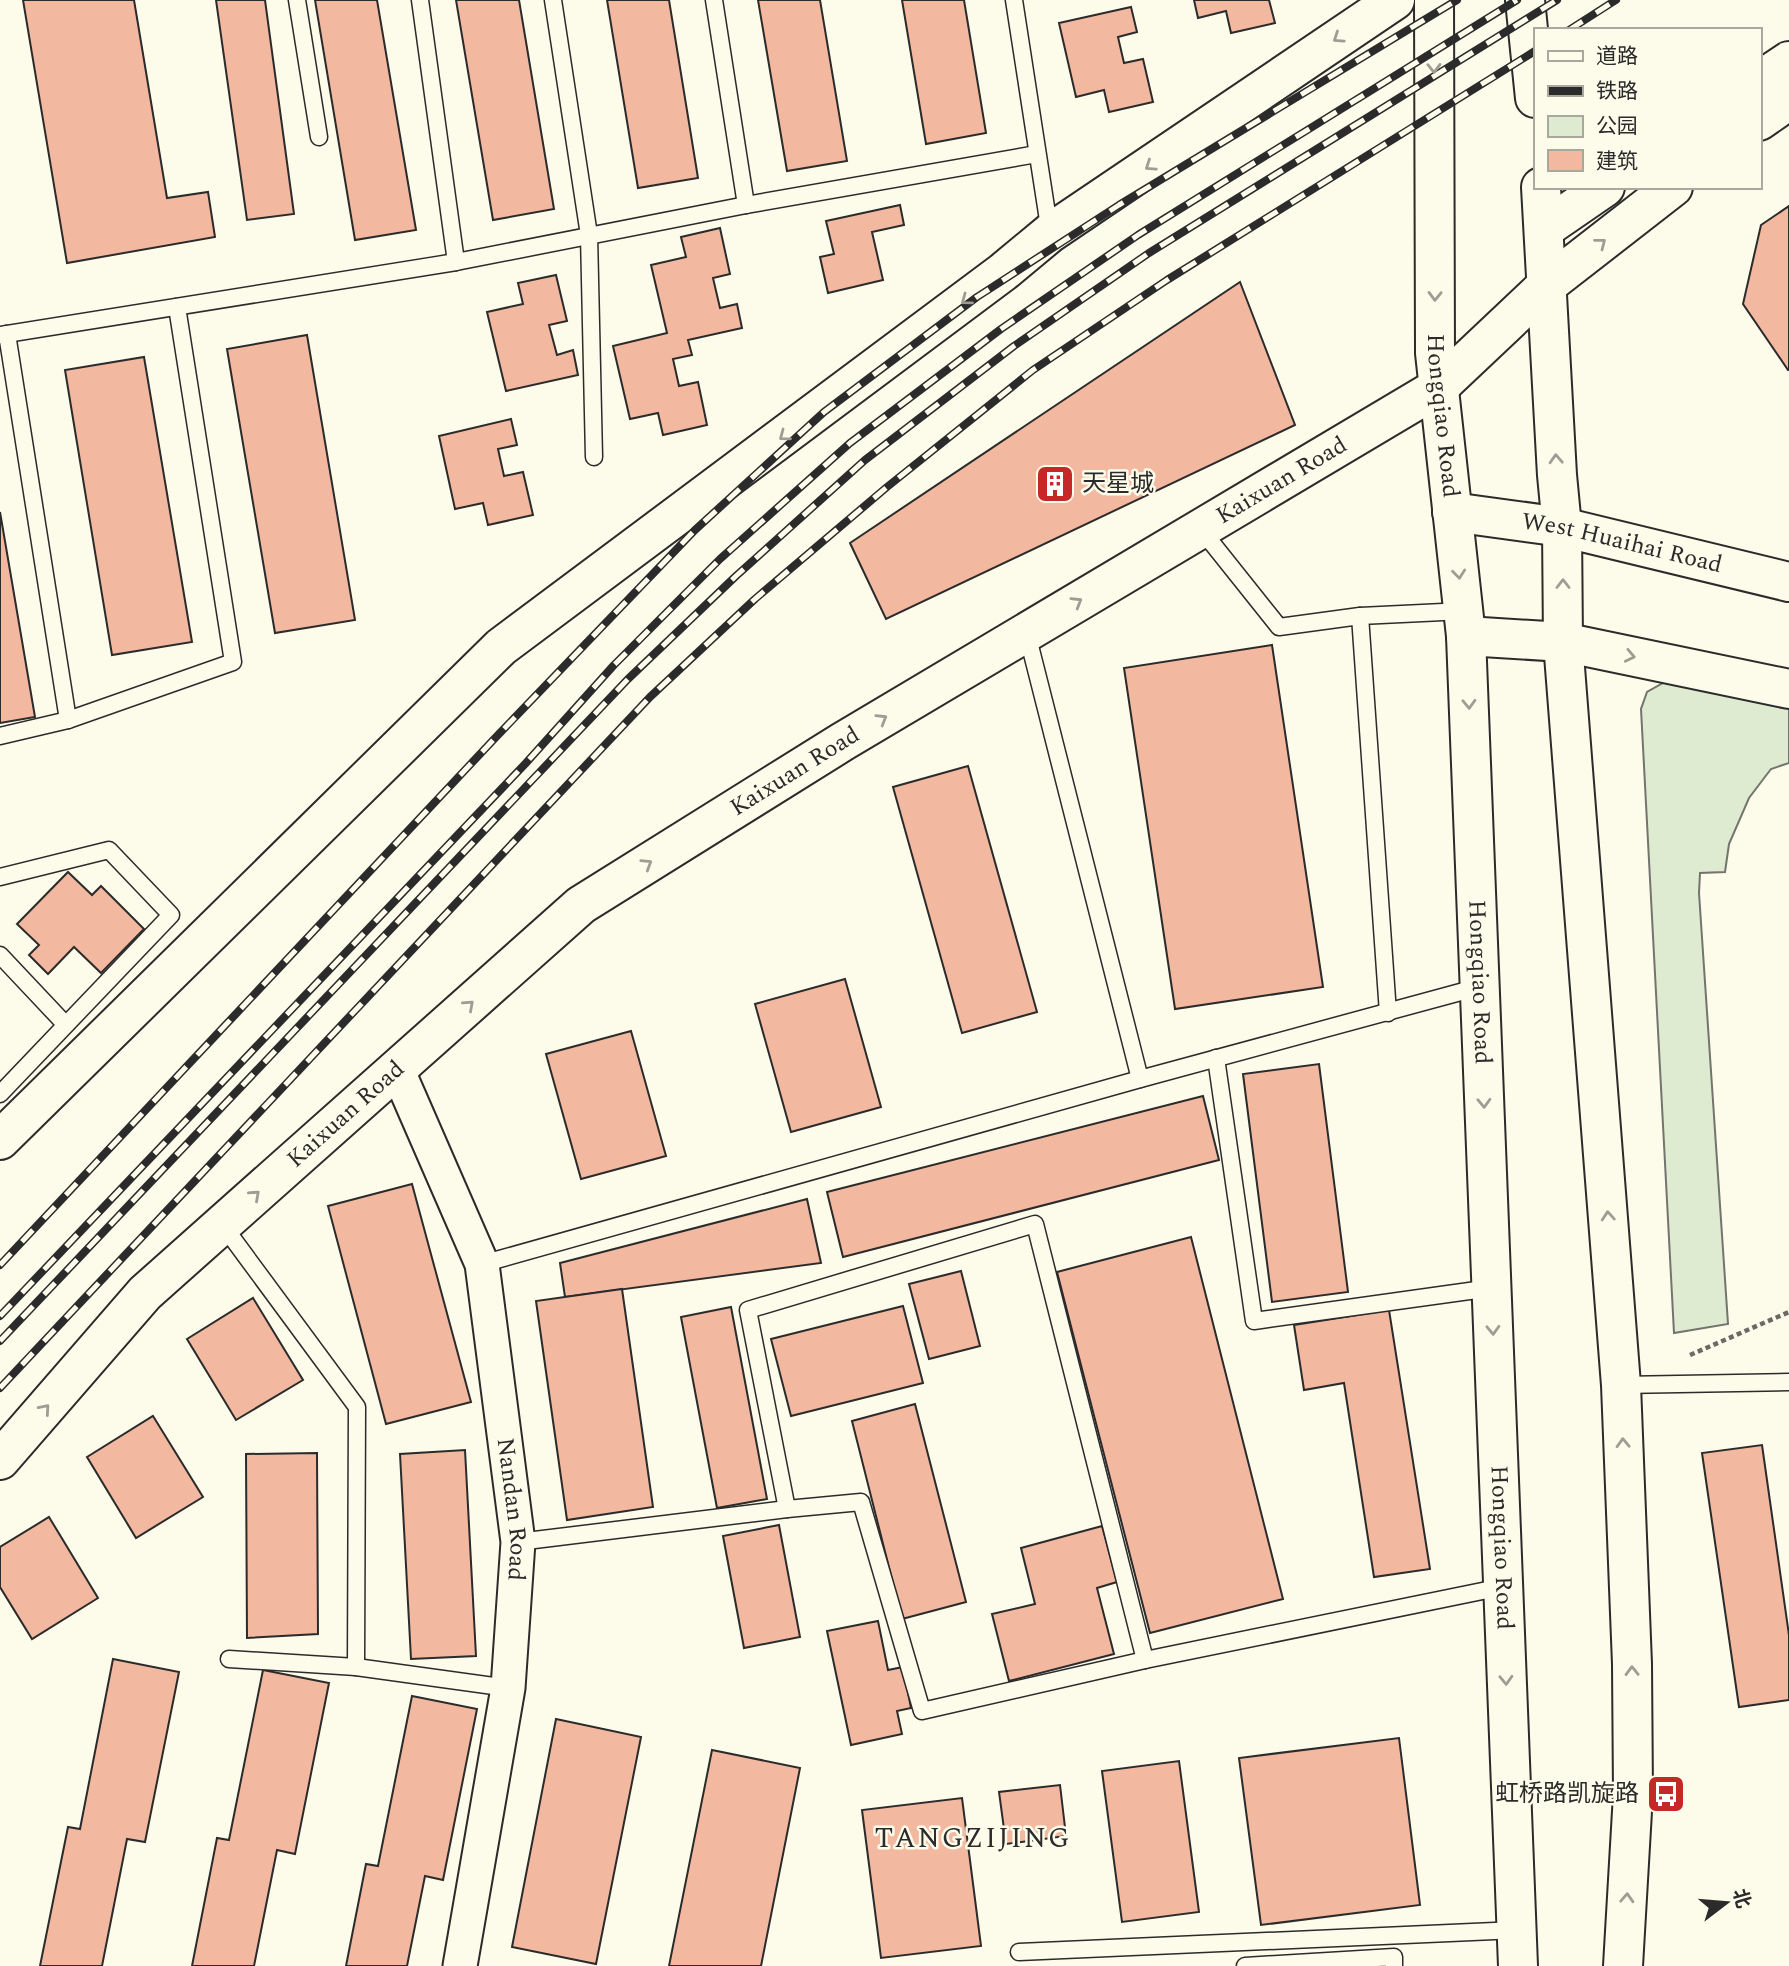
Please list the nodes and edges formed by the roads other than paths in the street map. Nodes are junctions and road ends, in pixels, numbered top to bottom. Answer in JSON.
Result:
{"nodes":[{"id":1,"x":297,"y":0,"type":"edge"},
{"id":2,"x":420,"y":0,"type":"edge"},
{"id":3,"x":553,"y":0,"type":"edge"},
{"id":4,"x":713,"y":0,"type":"edge"},
{"id":5,"x":1014,"y":0,"type":"edge"},
{"id":6,"x":1395,"y":0,"type":"edge"},
{"id":7,"x":1434,"y":0,"type":"edge"},
{"id":8,"x":1525,"y":0,"type":"edge"},
{"id":9,"x":1789,"y":61,"type":"edge"},
{"id":10,"x":1761,"y":80,"type":"edge"},
{"id":11,"x":1534,"y":88,"type":"edge"},
{"id":12,"x":1789,"y":100,"type":"edge"},
{"id":13,"x":1761,"y":120,"type":"edge"},
{"id":14,"x":319,"y":137,"type":"dead end"},
{"id":15,"x":1037,"y":154,"type":"junction"},
{"id":16,"x":1541,"y":189,"type":"edge"},
{"id":17,"x":1602,"y":189,"type":"edge"},
{"id":18,"x":1670,"y":189,"type":"edge"},
{"id":19,"x":746,"y":205,"type":"junction"},
{"id":20,"x":1544,"y":229,"type":"junction"},
{"id":21,"x":1050,"y":233,"type":"junction"},
{"id":22,"x":589,"y":236,"type":"junction"},
{"id":23,"x":456,"y":262,"type":"junction"},
{"id":24,"x":1547,"y":285,"type":"junction"},
{"id":25,"x":177,"y":307,"type":"junction"},
{"id":26,"x":4,"y":335,"type":"edge"},
{"id":27,"x":1438,"y":387,"type":"junction"},
{"id":28,"x":594,"y":457,"type":"dead end"},
{"id":29,"x":1452,"y":512,"type":"junction"},
{"id":30,"x":1562,"y":527,"type":"junction"},
{"id":31,"x":1200,"y":528,"type":"junction"},
{"id":32,"x":1789,"y":582,"type":"edge"},
{"id":33,"x":1360,"y":616,"type":"junction"},
{"id":34,"x":1465,"y":623,"type":"junction"},
{"id":35,"x":1027,"y":632,"type":"junction"},
{"id":36,"x":1563,"y":642,"type":"junction"},
{"id":37,"x":1789,"y":689,"type":"edge"},
{"id":38,"x":68,"y":720,"type":"junction"},
{"id":39,"x":0,"y":736,"type":"edge"},
{"id":40,"x":0,"y":877,"type":"edge"},
{"id":41,"x":0,"y":955,"type":"edge"},
{"id":42,"x":1479,"y":987,"type":"junction"},
{"id":43,"x":1388,"y":1013,"type":"junction"},
{"id":44,"x":65,"y":1024,"type":"junction"},
{"id":45,"x":1216,"y":1058,"type":"junction"},
{"id":46,"x":397,"y":1069,"type":"junction"},
{"id":47,"x":1140,"y":1079,"type":"junction"},
{"id":48,"x":0,"y":1094,"type":"edge"},
{"id":49,"x":0,"y":1140,"type":"edge"},
{"id":50,"x":222,"y":1224,"type":"junction"},
{"id":51,"x":482,"y":1264,"type":"junction"},
{"id":52,"x":1492,"y":1288,"type":"junction"},
{"id":53,"x":1789,"y":1382,"type":"edge"},
{"id":54,"x":1621,"y":1385,"type":"junction"},
{"id":55,"x":0,"y":1460,"type":"edge"},
{"id":56,"x":787,"y":1509,"type":"junction"},
{"id":57,"x":518,"y":1542,"type":"junction"},
{"id":58,"x":1502,"y":1587,"type":"junction"},
{"id":59,"x":229,"y":1659,"type":"dead end"},
{"id":60,"x":1145,"y":1660,"type":"junction"},
{"id":61,"x":356,"y":1667,"type":"junction"},
{"id":62,"x":508,"y":1688,"type":"junction"},
{"id":63,"x":1518,"y":1948,"type":"edge"},
{"id":64,"x":1019,"y":1952,"type":"dead end"},
{"id":65,"x":460,"y":1966,"type":"edge"},
{"id":66,"x":1245,"y":1966,"type":"edge"},
{"id":67,"x":1394,"y":1966,"type":"edge"},
{"id":68,"x":1623,"y":1966,"type":"edge"}],
"edges":[{"from":1,"to":14,"type":"lane"},
{"from":2,"to":23,"type":"lane"},
{"from":3,"to":22,"type":"lane"},
{"from":4,"to":19,"type":"lane"},
{"from":5,"to":15,"type":"lane"},
{"from":6,"to":21,"type":"main road","one_way":true},
{"from":7,"to":27,"type":"main road","name":"Hongqiao Road","one_way":true},
{"from":8,"to":11,"type":"main road"},
{"from":9,"to":10,"type":"main road"},
{"from":12,"to":13,"type":"main road"},
{"from":15,"to":19,"type":"lane"},
{"from":15,"to":21,"type":"lane"},
{"from":16,"to":20,"type":"main road"},
{"from":17,"to":20,"type":"main road"},
{"from":24,"to":18,"type":"main road","name":"Kaixuan Road","one_way":true},
{"from":19,"to":22,"type":"lane"},
{"from":20,"to":24,"type":"main road"},
{"from":21,"to":49,"type":"main road","one_way":true},
{"from":22,"to":23,"type":"lane"},
{"from":22,"to":28,"type":"lane"},
{"from":23,"to":25,"type":"lane"},
{"from":24,"to":27,"type":"main road","name":"Kaixuan Road"},
{"from":30,"to":24,"type":"main road","one_way":true},
{"from":25,"to":26,"type":"lane"},
{"from":25,"to":38,"type":"lane"},
{"from":26,"to":38,"type":"lane"},
{"from":27,"to":29,"type":"main road","name":"Hongqiao Road"},
{"from":27,"to":31,"type":"main road","name":"Kaixuan Road"},
{"from":29,"to":30,"type":"main road","name":"West Huaihai Road"},
{"from":29,"to":34,"type":"main road","name":"Hongqiao Road","one_way":true},
{"from":30,"to":32,"type":"main road","name":"West Huaihai Road"},
{"from":36,"to":30,"type":"main road","one_way":true},
{"from":31,"to":33,"type":"lane"},
{"from":35,"to":31,"type":"main road","name":"Kaixuan Road","one_way":true},
{"from":33,"to":34,"type":"lane"},
{"from":33,"to":43,"type":"lane"},
{"from":34,"to":36,"type":"main road"},
{"from":34,"to":42,"type":"main road","name":"Hongqiao Road","one_way":true},
{"from":46,"to":35,"type":"main road","name":"Kaixuan Road","one_way":true},
{"from":35,"to":47,"type":"lane"},
{"from":36,"to":37,"type":"main road","one_way":true},
{"from":54,"to":36,"type":"main road","one_way":true},
{"from":38,"to":39,"type":"lane"},
{"from":40,"to":44,"type":"lane"},
{"from":41,"to":44,"type":"lane"},
{"from":42,"to":43,"type":"lane"},
{"from":42,"to":52,"type":"main road","name":"Hongqiao Road","one_way":true},
{"from":43,"to":45,"type":"lane"},
{"from":44,"to":48,"type":"lane"},
{"from":45,"to":47,"type":"lane"},
{"from":45,"to":52,"type":"lane"},
{"from":50,"to":46,"type":"main road","name":"Kaixuan Road","one_way":true},
{"from":46,"to":51,"type":"street","name":"Nandan Road"},
{"from":47,"to":51,"type":"lane"},
{"from":55,"to":50,"type":"main road","name":"Kaixuan Road","one_way":true},
{"from":50,"to":61,"type":"lane"},
{"from":51,"to":57,"type":"street","name":"Nandan Road"},
{"from":52,"to":58,"type":"main road","name":"Hongqiao Road","one_way":true},
{"from":53,"to":54,"type":"lane"},
{"from":68,"to":54,"type":"main road","one_way":true},
{"from":56,"to":57,"type":"lane"},
{"from":56,"to":60,"type":"lane"},
{"from":56,"to":60,"type":"lane"},
{"from":57,"to":62,"type":"street","name":"Nandan Road"},
{"from":58,"to":60,"type":"lane"},
{"from":58,"to":63,"type":"main road","name":"Hongqiao Road","one_way":true},
{"from":59,"to":61,"type":"lane"},
{"from":61,"to":62,"type":"lane"},
{"from":62,"to":65,"type":"street","name":"Nandan Road"},
{"from":63,"to":64,"type":"lane"},
{"from":66,"to":67,"type":"lane"}]}
